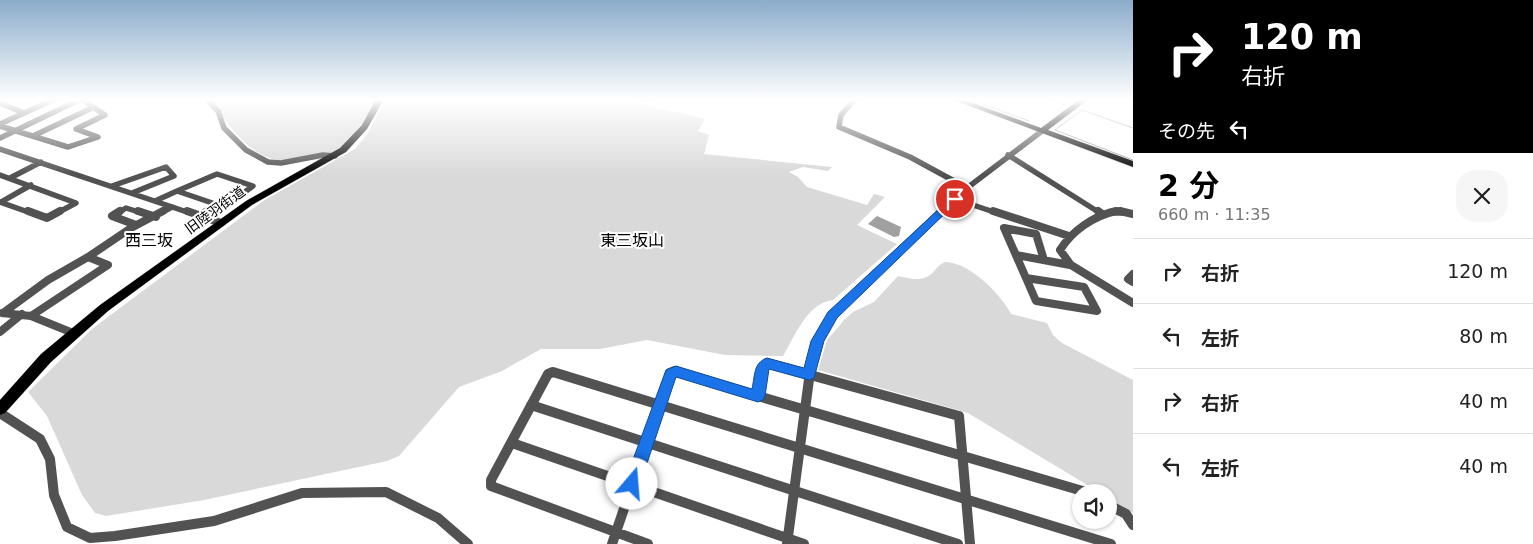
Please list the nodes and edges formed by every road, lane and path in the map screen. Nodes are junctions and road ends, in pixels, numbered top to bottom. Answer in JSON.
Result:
{"nodes":[{"id":1,"x":29,"y":124,"type":"edge"},
{"id":2,"x":57,"y":124,"type":"edge"},
{"id":3,"x":85,"y":124,"type":"edge"},
{"id":4,"x":223,"y":124,"type":"edge"},
{"id":5,"x":365,"y":124,"type":"edge"},
{"id":6,"x":839,"y":124,"type":"edge"},
{"id":7,"x":1024,"y":124,"type":"edge"},
{"id":8,"x":1051,"y":124,"type":"edge"},
{"id":9,"x":0,"y":125,"type":"edge"},
{"id":10,"x":15,"y":131,"type":"junction"},
{"id":11,"x":1042,"y":131,"type":"junction"},
{"id":12,"x":33,"y":136,"type":"junction"},
{"id":13,"x":0,"y":138,"type":"edge"},
{"id":14,"x":0,"y":149,"type":"edge"},
{"id":15,"x":1008,"y":155,"type":"junction"},
{"id":16,"x":335,"y":156,"type":"junction"},
{"id":17,"x":40,"y":162,"type":"junction"},
{"id":18,"x":1133,"y":164,"type":"edge"},
{"id":19,"x":0,"y":175,"type":"edge"},
{"id":20,"x":10,"y":178,"type":"junction"},
{"id":21,"x":31,"y":185,"type":"junction"},
{"id":22,"x":112,"y":186,"type":"junction"},
{"id":23,"x":967,"y":188,"type":"junction"},
{"id":24,"x":176,"y":191,"type":"junction"},
{"id":25,"x":132,"y":193,"type":"junction"},
{"id":26,"x":955,"y":199,"type":"junction"},
{"id":27,"x":155,"y":201,"type":"junction"},
{"id":28,"x":0,"y":202,"type":"edge"},
{"id":29,"x":216,"y":205,"type":"junction"},
{"id":30,"x":172,"y":206,"type":"junction"},
{"id":31,"x":1102,"y":214,"type":"junction"},
{"id":32,"x":1133,"y":214,"type":"edge"},
{"id":33,"x":200,"y":216,"type":"junction"},
{"id":34,"x":156,"y":217,"type":"junction"},
{"id":35,"x":221,"y":223,"type":"junction"},
{"id":36,"x":136,"y":226,"type":"junction"},
{"id":37,"x":1069,"y":236,"type":"junction"},
{"id":38,"x":1016,"y":255,"type":"junction"},
{"id":39,"x":88,"y":256,"type":"junction"},
{"id":40,"x":1044,"y":260,"type":"junction"},
{"id":41,"x":1071,"y":265,"type":"junction"},
{"id":42,"x":1133,"y":274,"type":"edge"},
{"id":43,"x":1026,"y":278,"type":"junction"},
{"id":44,"x":1133,"y":282,"type":"edge"},
{"id":45,"x":1133,"y":303,"type":"edge"},
{"id":46,"x":2,"y":314,"type":"edge"},
{"id":47,"x":26,"y":315,"type":"junction"},
{"id":48,"x":0,"y":332,"type":"edge"},
{"id":49,"x":73,"y":333,"type":"junction"},
{"id":50,"x":809,"y":375,"type":"junction"},
{"id":51,"x":758,"y":396,"type":"junction"},
{"id":52,"x":531,"y":405,"type":"junction"},
{"id":53,"x":659,"y":405,"type":"junction"},
{"id":54,"x":805,"y":410,"type":"junction"},
{"id":55,"x":0,"y":411,"type":"edge"},
{"id":56,"x":646,"y":442,"type":"junction"},
{"id":57,"x":512,"y":443,"type":"junction"},
{"id":58,"x":800,"y":448,"type":"junction"},
{"id":59,"x":962,"y":455,"type":"junction"},
{"id":60,"x":632,"y":484,"type":"junction"},
{"id":61,"x":1072,"y":488,"type":"edge"},
{"id":62,"x":794,"y":490,"type":"junction"},
{"id":63,"x":966,"y":499,"type":"junction"},
{"id":64,"x":1117,"y":509,"type":"edge"},
{"id":65,"x":1133,"y":525,"type":"edge"},
{"id":66,"x":616,"y":532,"type":"junction"},
{"id":67,"x":787,"y":541,"type":"edge"},
{"id":68,"x":468,"y":544,"type":"edge"},
{"id":69,"x":612,"y":544,"type":"edge"},
{"id":70,"x":648,"y":544,"type":"edge"},
{"id":71,"x":804,"y":544,"type":"edge"},
{"id":72,"x":958,"y":544,"type":"edge"},
{"id":73,"x":970,"y":544,"type":"edge"},
{"id":74,"x":1111,"y":544,"type":"edge"}],
"edges":[{"from":1,"to":10,"type":"street"},
{"from":2,"to":12,"type":"street"},
{"from":3,"to":12,"type":"street"},
{"from":4,"to":16,"type":"street"},
{"from":5,"to":16,"type":"highway","name":"旧陸羽街道"},
{"from":6,"to":23,"type":"street"},
{"from":7,"to":11,"type":"highway"},
{"from":8,"to":11,"type":"highway"},
{"from":9,"to":10,"type":"street"},
{"from":10,"to":12,"type":"street"},
{"from":10,"to":13,"type":"street"},
{"from":11,"to":15,"type":"street"},
{"from":11,"to":18,"type":"highway"},
{"from":14,"to":17,"type":"street"},
{"from":15,"to":23,"type":"street"},
{"from":15,"to":31,"type":"street"},
{"from":16,"to":35,"type":"highway","name":"旧陸羽街道"},
{"from":17,"to":20,"type":"street"},
{"from":17,"to":22,"type":"street"},
{"from":19,"to":20,"type":"street"},
{"from":20,"to":21,"type":"street"},
{"from":21,"to":28,"type":"street"},
{"from":21,"to":28,"type":"street"},
{"from":22,"to":25,"type":"street"},
{"from":22,"to":25,"type":"street"},
{"from":23,"to":26,"type":"street"},
{"from":24,"to":27,"type":"street"},
{"from":24,"to":29,"type":"street"},
{"from":24,"to":29,"type":"street"},
{"from":25,"to":27,"type":"street"},
{"from":26,"to":37,"type":"street"},
{"from":26,"to":50,"type":"street"},
{"from":27,"to":30,"type":"street"},
{"from":29,"to":33,"type":"street"},
{"from":30,"to":33,"type":"street"},
{"from":30,"to":34,"type":"street"},
{"from":31,"to":32,"type":"street"},
{"from":31,"to":37,"type":"street"},
{"from":33,"to":35,"type":"street"},
{"from":34,"to":36,"type":"street"},
{"from":34,"to":36,"type":"street"},
{"from":35,"to":49,"type":"highway","name":"旧陸羽街道"},
{"from":36,"to":39,"type":"street"},
{"from":37,"to":41,"type":"street"},
{"from":38,"to":40,"type":"street"},
{"from":38,"to":40,"type":"street"},
{"from":38,"to":43,"type":"street"},
{"from":39,"to":46,"type":"street"},
{"from":39,"to":47,"type":"street"},
{"from":40,"to":41,"type":"street"},
{"from":41,"to":45,"type":"street"},
{"from":42,"to":44,"type":"street"},
{"from":43,"to":43,"type":"street"},
{"from":46,"to":47,"type":"street"},
{"from":47,"to":48,"type":"street"},
{"from":47,"to":49,"type":"street"},
{"from":49,"to":55,"type":"highway","name":"旧陸羽街道"},
{"from":50,"to":51,"type":"street"},
{"from":50,"to":54,"type":"street"},
{"from":50,"to":59,"type":"street"},
{"from":51,"to":53,"type":"street"},
{"from":51,"to":54,"type":"street"},
{"from":52,"to":53,"type":"street"},
{"from":52,"to":56,"type":"street"},
{"from":52,"to":57,"type":"street"},
{"from":53,"to":56,"type":"street"},
{"from":53,"to":58,"type":"street"},
{"from":54,"to":58,"type":"street"},
{"from":54,"to":59,"type":"street"},
{"from":55,"to":68,"type":"street"},
{"from":56,"to":60,"type":"street"},
{"from":56,"to":62,"type":"street"},
{"from":57,"to":60,"type":"street"},
{"from":57,"to":66,"type":"street"},
{"from":58,"to":62,"type":"street"},
{"from":58,"to":63,"type":"street"},
{"from":59,"to":61,"type":"street"},
{"from":59,"to":63,"type":"street"},
{"from":60,"to":66,"type":"street"},
{"from":60,"to":67,"type":"street"},
{"from":62,"to":67,"type":"street"},
{"from":62,"to":72,"type":"street"},
{"from":63,"to":73,"type":"street"},
{"from":63,"to":74,"type":"street"},
{"from":64,"to":65,"type":"street"},
{"from":66,"to":69,"type":"street"},
{"from":66,"to":70,"type":"street"},
{"from":67,"to":71,"type":"street"}]}
